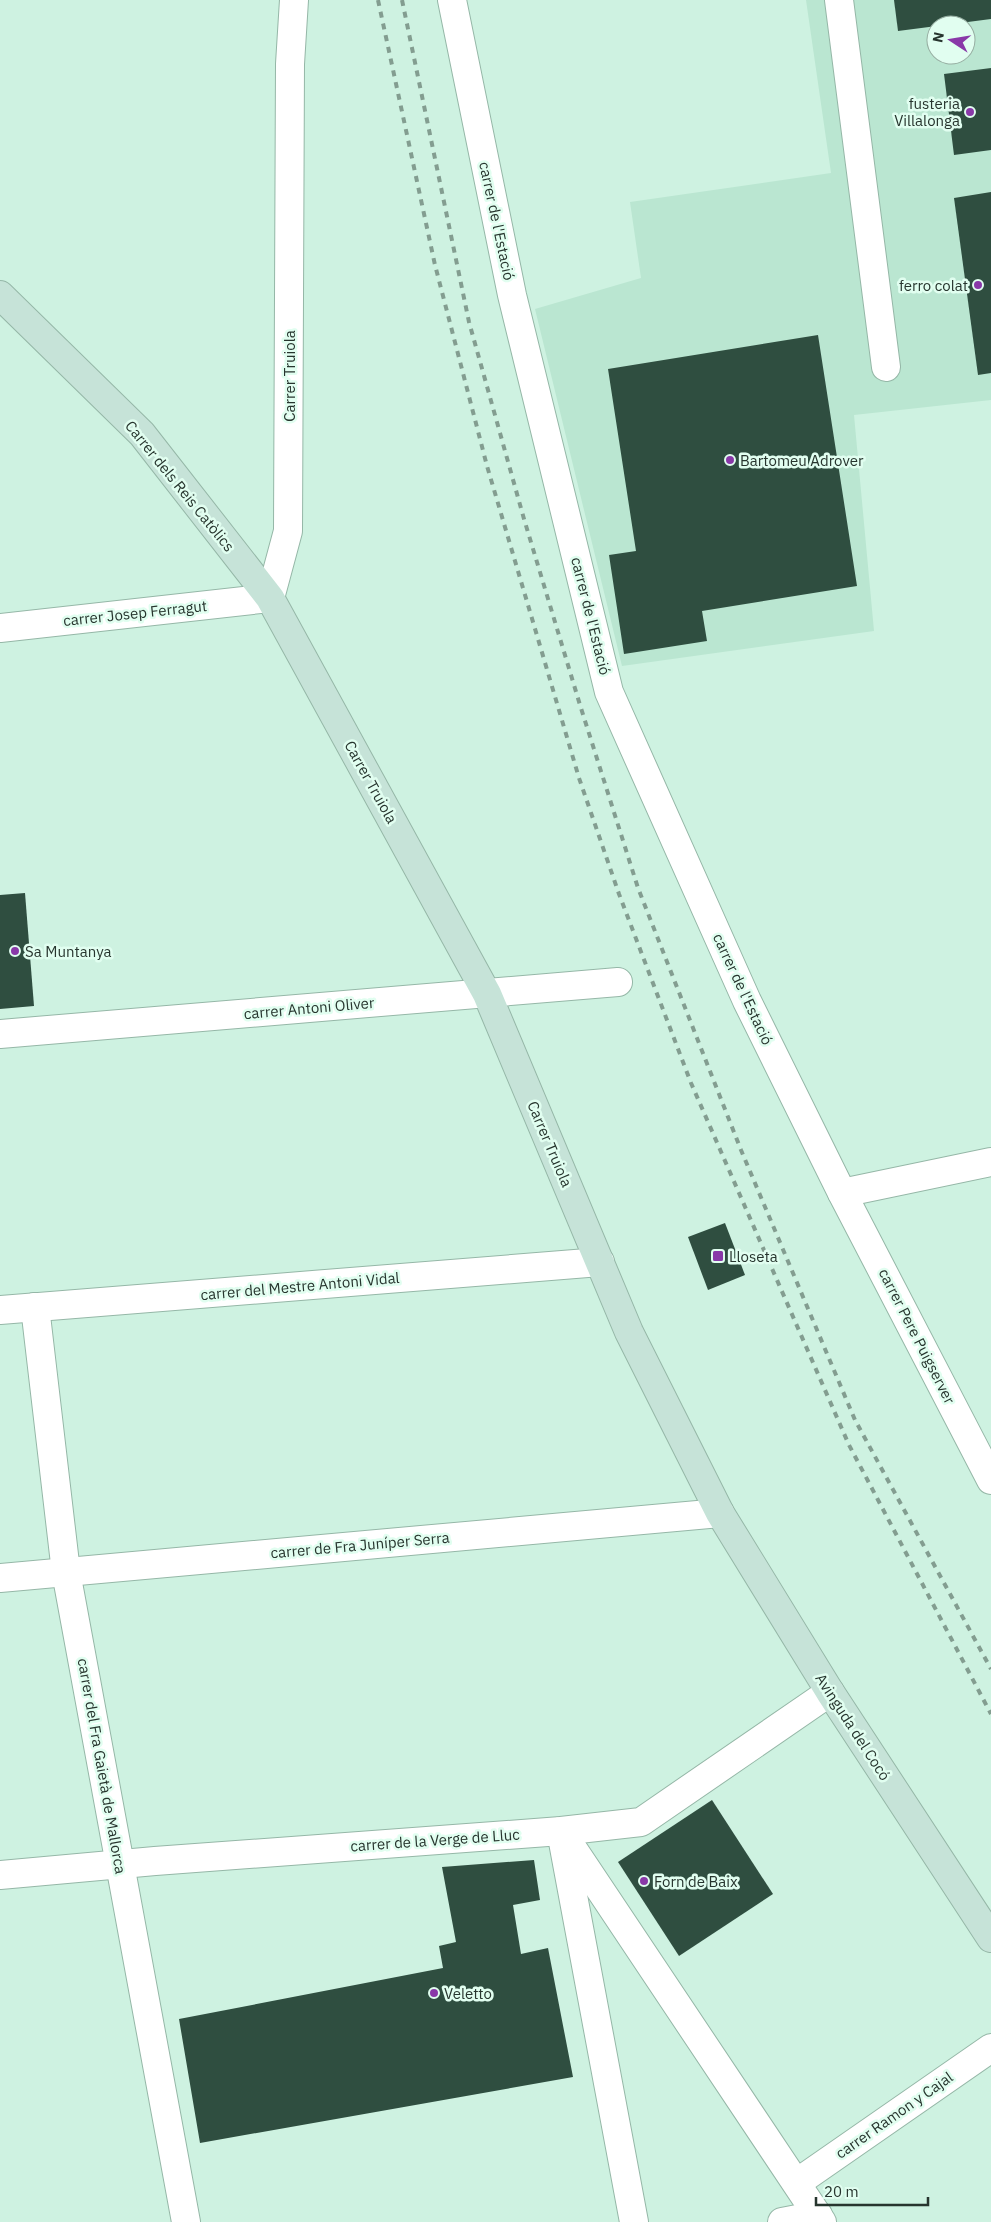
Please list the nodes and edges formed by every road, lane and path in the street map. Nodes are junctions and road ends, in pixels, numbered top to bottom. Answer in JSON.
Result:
{"nodes":[{"id":1,"x":294,"y":0,"type":"edge"},
{"id":2,"x":452,"y":0,"type":"edge"},
{"id":3,"x":839,"y":0,"type":"edge"},
{"id":4,"x":0,"y":295,"type":"edge"},
{"id":5,"x":886,"y":368,"type":"dead end"},
{"id":6,"x":270,"y":598,"type":"junction"},
{"id":7,"x":0,"y":628,"type":"edge"},
{"id":8,"x":618,"y":982,"type":"dead end"},
{"id":9,"x":487,"y":994,"type":"junction"},
{"id":10,"x":0,"y":1034,"type":"edge"},
{"id":11,"x":991,"y":1162,"type":"edge"},
{"id":12,"x":842,"y":1193,"type":"junction"},
{"id":13,"x":600,"y":1262,"type":"junction"},
{"id":14,"x":36,"y":1307,"type":"junction"},
{"id":15,"x":0,"y":1310,"type":"edge"},
{"id":16,"x":991,"y":1480,"type":"edge"},
{"id":17,"x":720,"y":1513,"type":"junction"},
{"id":18,"x":66,"y":1572,"type":"junction"},
{"id":19,"x":0,"y":1578,"type":"edge"},
{"id":20,"x":830,"y":1692,"type":"junction"},
{"id":21,"x":561,"y":1831,"type":"junction"},
{"id":22,"x":120,"y":1864,"type":"junction"},
{"id":23,"x":0,"y":1875,"type":"edge"},
{"id":24,"x":991,"y":1938,"type":"edge"},
{"id":25,"x":991,"y":2048,"type":"edge"},
{"id":26,"x":798,"y":2182,"type":"junction"},
{"id":27,"x":820,"y":2219,"type":"edge"},
{"id":28,"x":186,"y":2222,"type":"edge"},
{"id":29,"x":634,"y":2222,"type":"edge"},
{"id":30,"x":782,"y":2222,"type":"edge"}],
"edges":[{"from":1,"to":6,"type":"street","name":"Carrer Truiola"},
{"from":2,"to":12,"type":"street","name":"carrer de l'Estació"},
{"from":3,"to":5,"type":"street"},
{"from":4,"to":6,"type":"main road","name":"Carrer dels Reis Catòlics"},
{"from":6,"to":7,"type":"street","name":"carrer Josep Ferragut"},
{"from":6,"to":9,"type":"main road","name":"Carrer Truiola"},
{"from":8,"to":9,"type":"street","name":"carrer Antoni Oliver"},
{"from":9,"to":10,"type":"street","name":"carrer Antoni Oliver"},
{"from":9,"to":13,"type":"main road","name":"Carrer Truiola"},
{"from":11,"to":12,"type":"street"},
{"from":12,"to":16,"type":"street","name":"carrer Pere Puigserver"},
{"from":13,"to":14,"type":"street","name":"carrer del Mestre Antoni Vidal"},
{"from":13,"to":17,"type":"main road","name":"Carrer Truiola"},
{"from":14,"to":15,"type":"street","name":"carrer del Mestre Antoni Vidal"},
{"from":14,"to":18,"type":"street","name":"carrer del Fra Gaietà de Mallorca"},
{"from":17,"to":18,"type":"street","name":"carrer de Fra Juníper Serra"},
{"from":17,"to":20,"type":"main road","name":"Avinguda del Cocó"},
{"from":18,"to":19,"type":"street","name":"carrer de Fra Juníper Serra"},
{"from":18,"to":22,"type":"street","name":"carrer del Fra Gaietà de Mallorca"},
{"from":20,"to":21,"type":"street","name":"carrer de la Verge de Lluc"},
{"from":20,"to":24,"type":"main road","name":"Avinguda del Cocó"},
{"from":21,"to":22,"type":"street","name":"carrer de la Verge de Lluc"},
{"from":21,"to":26,"type":"street"},
{"from":21,"to":29,"type":"street"},
{"from":22,"to":23,"type":"street","name":"carrer de la Verge de Lluc"},
{"from":22,"to":28,"type":"street","name":"carrer del Fra Gaietà de Mallorca"},
{"from":25,"to":26,"type":"street","name":"carrer Ramon y Cajal"},
{"from":26,"to":27,"type":"street"},
{"from":27,"to":30,"type":"street"}]}
